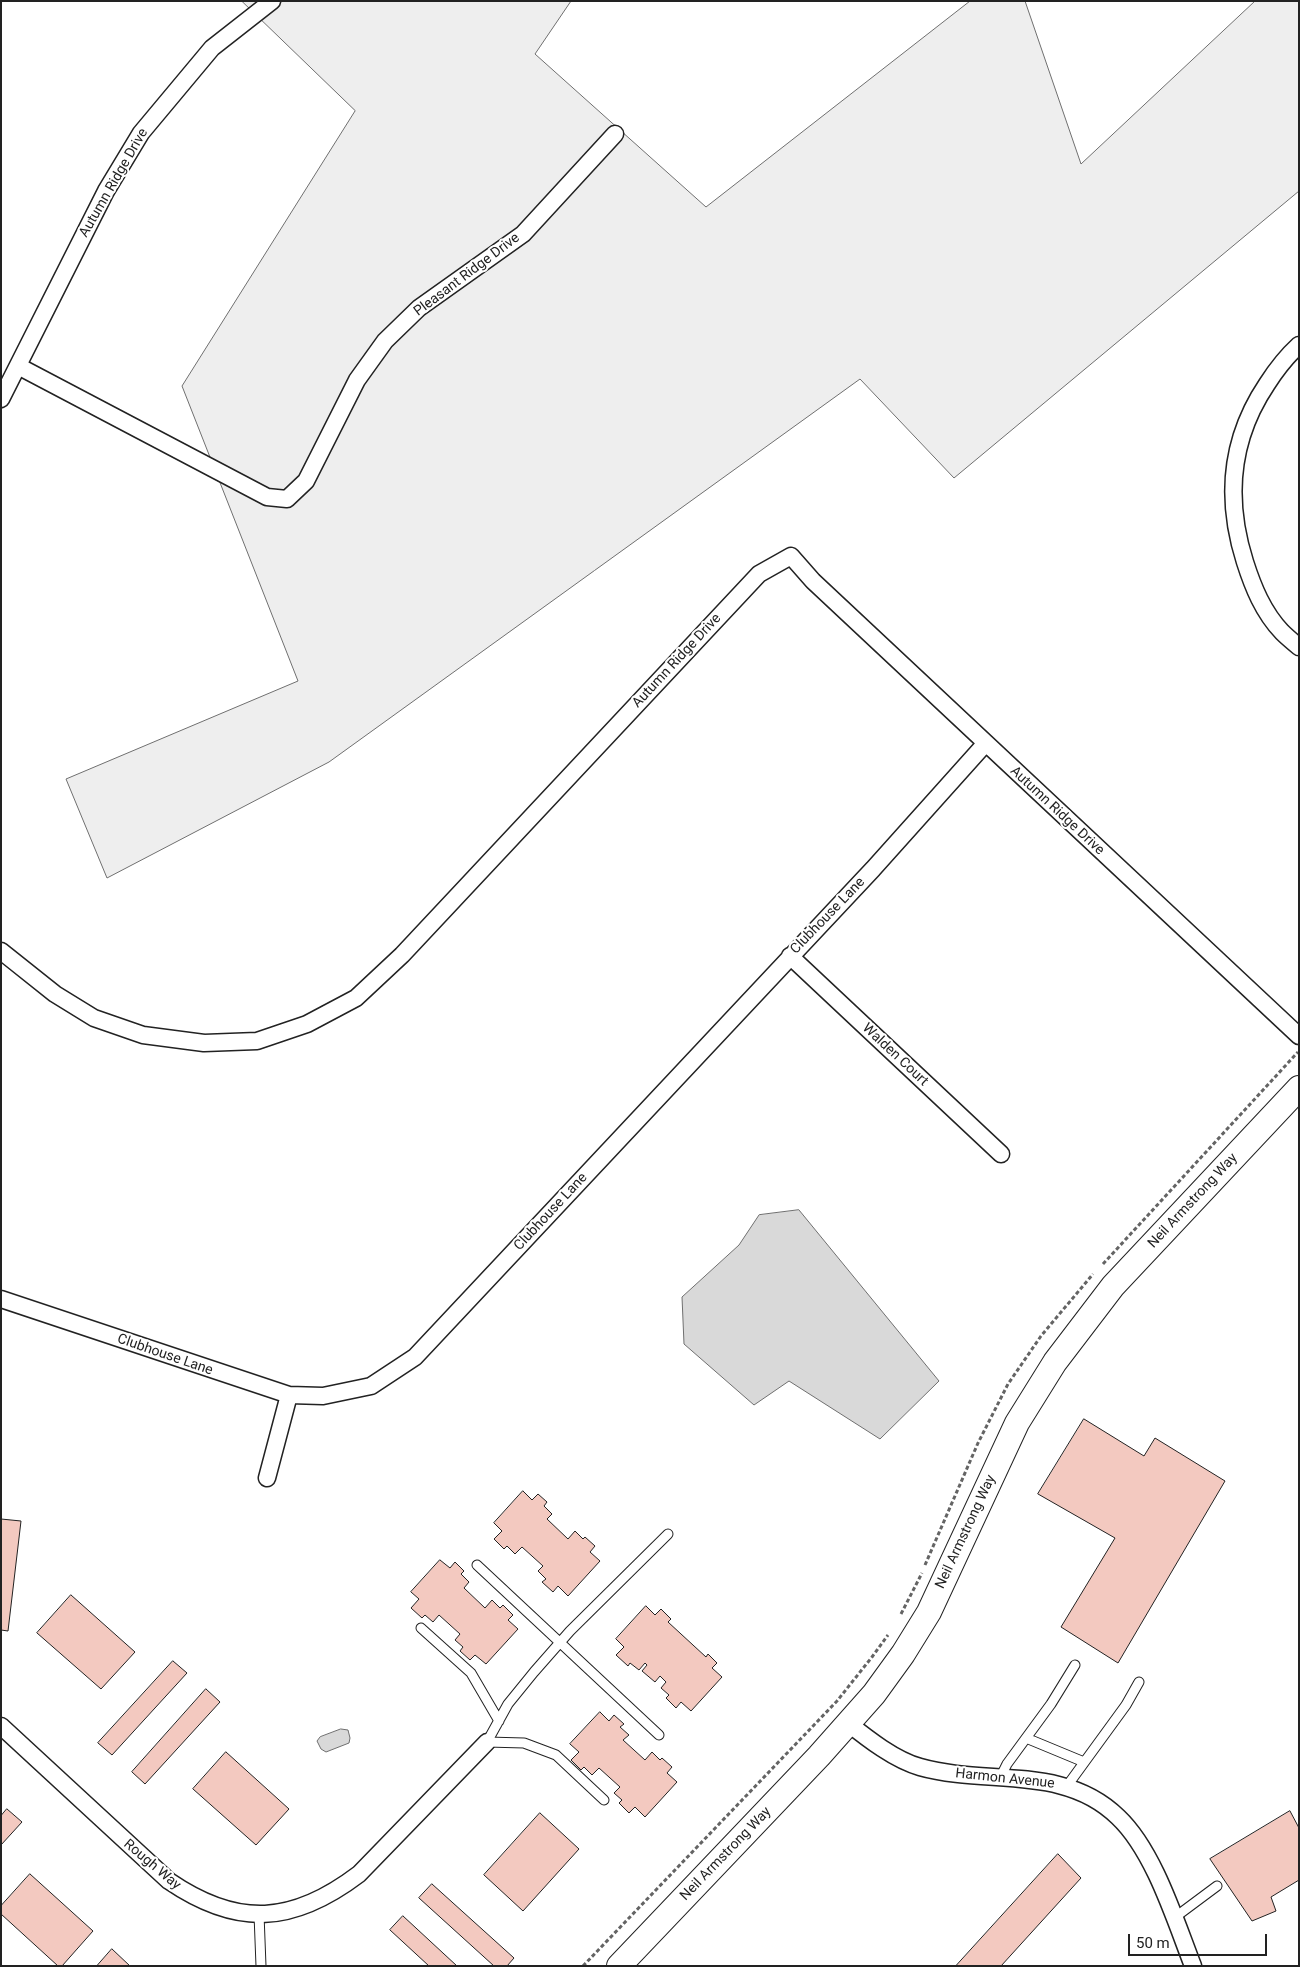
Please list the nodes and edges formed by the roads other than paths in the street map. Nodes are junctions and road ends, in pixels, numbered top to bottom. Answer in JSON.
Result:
{"nodes":[{"id":1,"x":272,"y":1,"type":"edge"},
{"id":2,"x":615,"y":134,"type":"dead end"},
{"id":3,"x":1299,"y":346,"type":"edge"},
{"id":4,"x":18,"y":366,"type":"junction"},
{"id":5,"x":1,"y":399,"type":"edge"},
{"id":6,"x":1299,"y":647,"type":"edge"},
{"id":7,"x":985,"y":744,"type":"junction"},
{"id":8,"x":1,"y":951,"type":"edge"},
{"id":9,"x":790,"y":956,"type":"junction"},
{"id":10,"x":1299,"y":1036,"type":"edge"},
{"id":11,"x":1299,"y":1088,"type":"edge"},
{"id":12,"x":1001,"y":1154,"type":"dead end"},
{"id":13,"x":1,"y":1299,"type":"edge"},
{"id":14,"x":288,"y":1396,"type":"junction"},
{"id":15,"x":268,"y":1478,"type":"dead end"},
{"id":16,"x":668,"y":1534,"type":"dead end"},
{"id":17,"x":477,"y":1565,"type":"dead end"},
{"id":18,"x":421,"y":1628,"type":"dead end"},
{"id":19,"x":560,"y":1643,"type":"junction"},
{"id":20,"x":1075,"y":1665,"type":"dead end"},
{"id":21,"x":1139,"y":1682,"type":"dead end"},
{"id":22,"x":499,"y":1721,"type":"junction"},
{"id":23,"x":848,"y":1723,"type":"junction"},
{"id":24,"x":1,"y":1726,"type":"edge"},
{"id":25,"x":660,"y":1735,"type":"dead end"},
{"id":26,"x":1026,"y":1738,"type":"junction"},
{"id":27,"x":487,"y":1742,"type":"junction"},
{"id":28,"x":1084,"y":1762,"type":"junction"},
{"id":29,"x":1000,"y":1778,"type":"junction"},
{"id":30,"x":1067,"y":1786,"type":"junction"},
{"id":31,"x":604,"y":1800,"type":"dead end"},
{"id":32,"x":1218,"y":1886,"type":"dead end"},
{"id":33,"x":259,"y":1914,"type":"junction"},
{"id":34,"x":1174,"y":1918,"type":"junction"},
{"id":35,"x":261,"y":1966,"type":"edge"},
{"id":36,"x":619,"y":1966,"type":"edge"},
{"id":37,"x":1193,"y":1966,"type":"edge"}],
"edges":[{"from":1,"to":4,"type":"street","name":"Autumn Ridge Drive"},
{"from":2,"to":4,"type":"street","name":"Pleasant Ridge Drive"},
{"from":3,"to":6,"type":"street"},
{"from":4,"to":5,"type":"street","name":"Autumn Ridge Drive"},
{"from":7,"to":8,"type":"street","name":"Autumn Ridge Drive"},
{"from":7,"to":9,"type":"street","name":"Clubhouse Lane"},
{"from":7,"to":10,"type":"street","name":"Autumn Ridge Drive"},
{"from":9,"to":12,"type":"street","name":"Walden Court"},
{"from":9,"to":14,"type":"street","name":"Clubhouse Lane"},
{"from":11,"to":23,"type":"main road","name":"Neil Armstrong Way"},
{"from":13,"to":14,"type":"street","name":"Clubhouse Lane"},
{"from":14,"to":15,"type":"street"},
{"from":16,"to":19,"type":"lane"},
{"from":17,"to":19,"type":"lane"},
{"from":18,"to":22,"type":"lane"},
{"from":19,"to":22,"type":"lane"},
{"from":19,"to":25,"type":"lane"},
{"from":20,"to":26,"type":"lane"},
{"from":21,"to":28,"type":"lane"},
{"from":22,"to":27,"type":"lane"},
{"from":23,"to":29,"type":"street","name":"Harmon Avenue"},
{"from":23,"to":36,"type":"main road","name":"Neil Armstrong Way"},
{"from":24,"to":33,"type":"street","name":"Rough Way"},
{"from":26,"to":28,"type":"lane"},
{"from":26,"to":29,"type":"lane"},
{"from":27,"to":31,"type":"lane"},
{"from":27,"to":33,"type":"street","name":"Rough Way"},
{"from":28,"to":30,"type":"lane"},
{"from":29,"to":30,"type":"street","name":"Harmon Avenue"},
{"from":30,"to":34,"type":"street","name":"Harmon Avenue"},
{"from":32,"to":34,"type":"lane"},
{"from":33,"to":35,"type":"lane"},
{"from":34,"to":37,"type":"street","name":"Harmon Avenue"}]}
